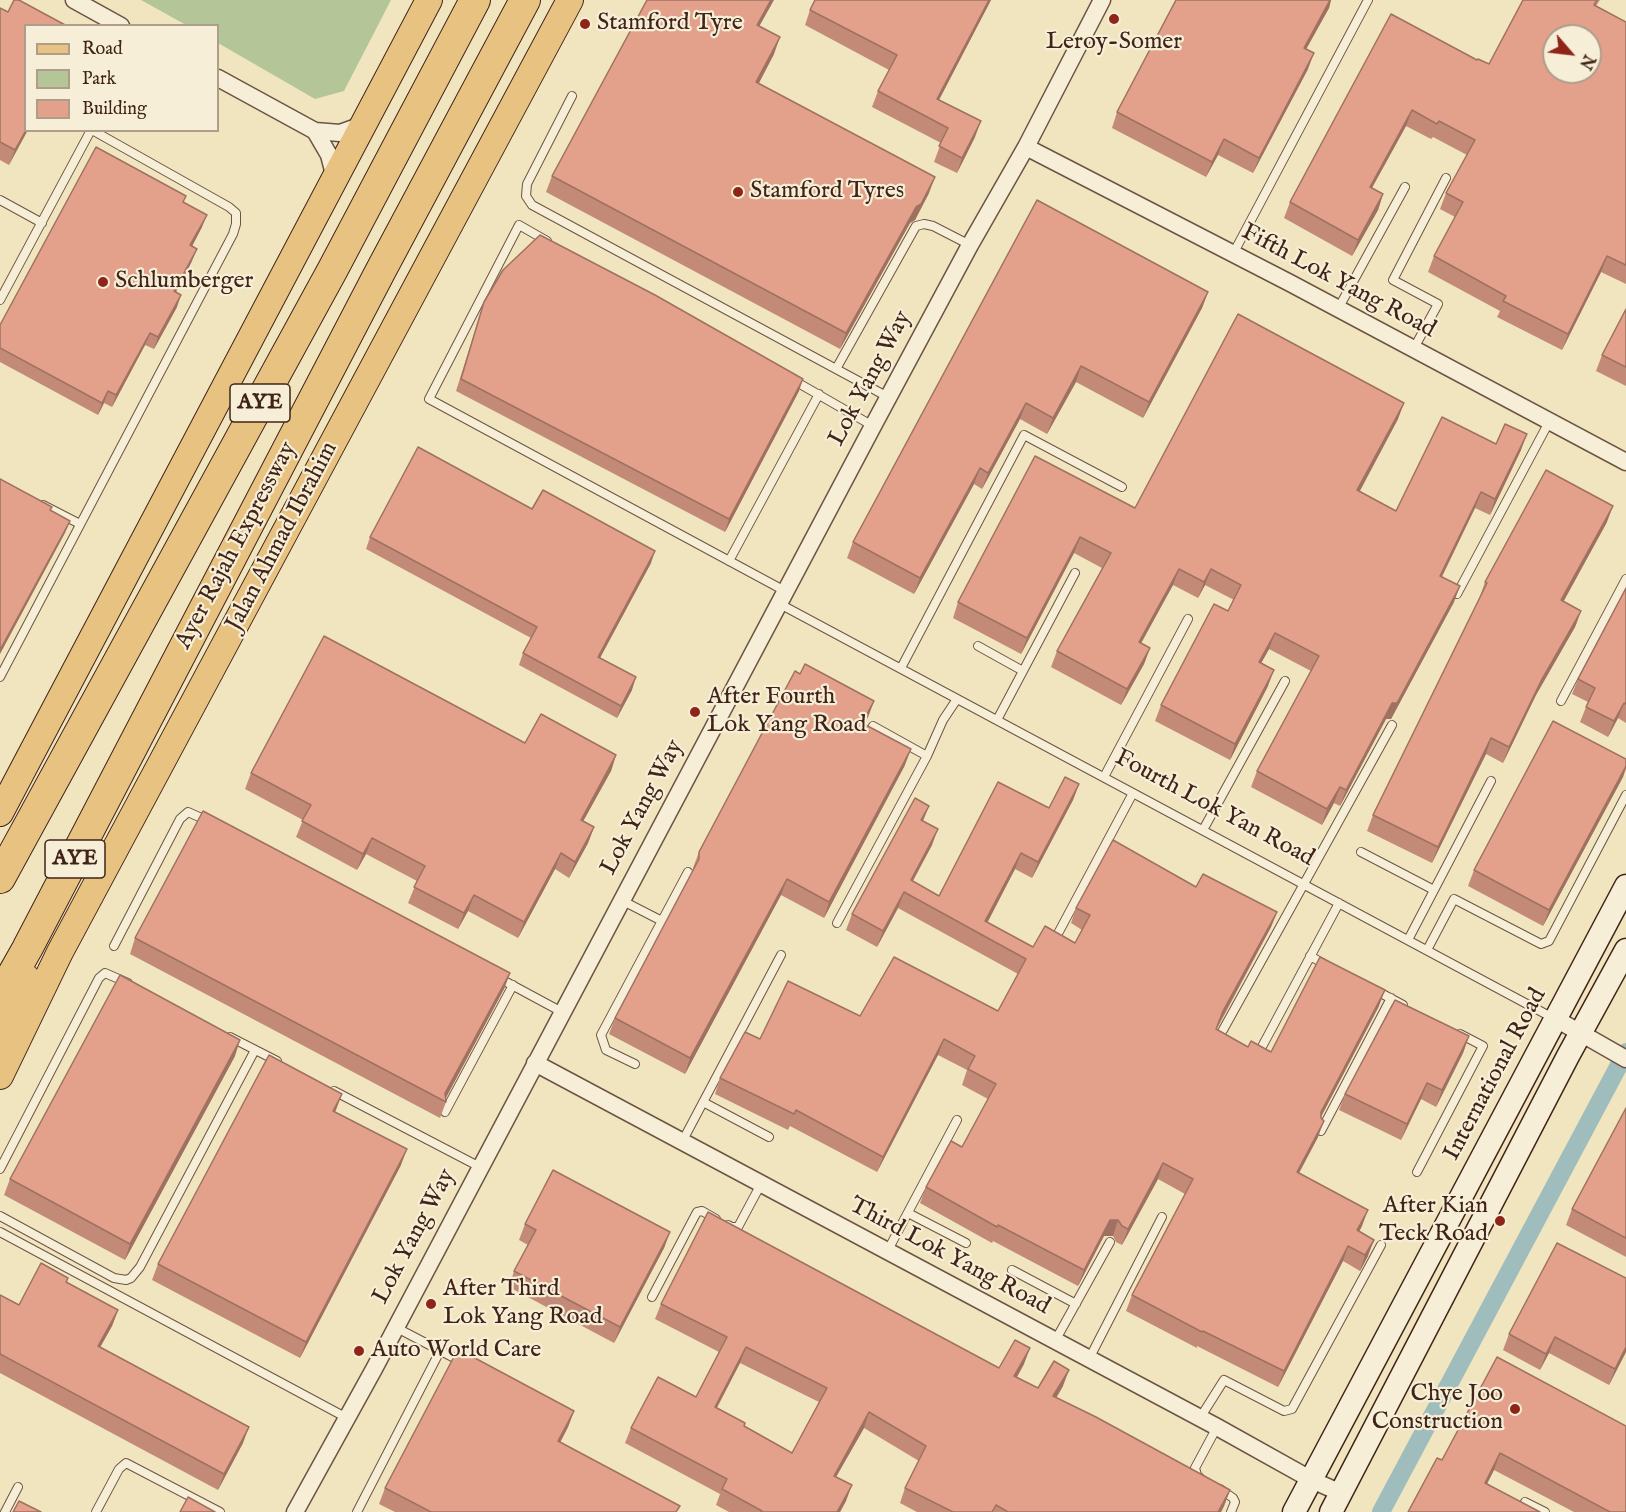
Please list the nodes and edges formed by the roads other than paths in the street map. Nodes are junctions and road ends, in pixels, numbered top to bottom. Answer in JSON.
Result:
{"nodes":[{"id":1,"x":74,"y":0,"type":"edge"},
{"id":2,"x":429,"y":0,"type":"edge"},
{"id":3,"x":475,"y":0,"type":"edge"},
{"id":4,"x":525,"y":0,"type":"edge"},
{"id":5,"x":570,"y":0,"type":"edge"},
{"id":6,"x":1102,"y":0,"type":"edge"},
{"id":7,"x":1368,"y":0,"type":"edge"},
{"id":8,"x":117,"y":24,"type":"edge"},
{"id":9,"x":219,"y":79,"type":"edge"},
{"id":10,"x":572,"y":96,"type":"dead end"},
{"id":11,"x":364,"y":124,"type":"junction"},
{"id":12,"x":315,"y":131,"type":"junction"},
{"id":13,"x":90,"y":132,"type":"edge"},
{"id":14,"x":95,"y":132,"type":"edge"},
{"id":15,"x":1026,"y":147,"type":"junction"},
{"id":16,"x":335,"y":178,"type":"junction"},
{"id":17,"x":1446,"y":178,"type":"dead end"},
{"id":18,"x":1405,"y":187,"type":"dead end"},
{"id":19,"x":0,"y":200,"type":"edge"},
{"id":20,"x":42,"y":223,"type":"junction"},
{"id":21,"x":970,"y":245,"type":"junction"},
{"id":22,"x":560,"y":248,"type":"edge"},
{"id":23,"x":1233,"y":254,"type":"junction"},
{"id":24,"x":0,"y":300,"type":"edge"},
{"id":25,"x":1338,"y":309,"type":"junction"},
{"id":26,"x":1413,"y":350,"type":"junction"},
{"id":27,"x":836,"y":369,"type":"junction"},
{"id":28,"x":788,"y":377,"type":"edge"},
{"id":29,"x":819,"y":394,"type":"junction"},
{"id":30,"x":888,"y":397,"type":"junction"},
{"id":31,"x":1549,"y":422,"type":"junction"},
{"id":32,"x":873,"y":426,"type":"junction"},
{"id":33,"x":1626,"y":462,"type":"edge"},
{"id":34,"x":1122,"y":487,"type":"dead end"},
{"id":35,"x":30,"y":498,"type":"edge"},
{"id":36,"x":80,"y":524,"type":"junction"},
{"id":37,"x":729,"y":561,"type":"junction"},
{"id":38,"x":1075,"y":573,"type":"dead end"},
{"id":39,"x":1626,"y":579,"type":"edge"},
{"id":40,"x":1457,"y":594,"type":"edge"},
{"id":41,"x":782,"y":597,"type":"junction"},
{"id":42,"x":1188,"y":619,"type":"dead end"},
{"id":43,"x":978,"y":646,"type":"dead end"},
{"id":44,"x":901,"y":668,"type":"junction"},
{"id":45,"x":1023,"y":670,"type":"junction"},
{"id":46,"x":0,"y":677,"type":"edge"},
{"id":47,"x":1285,"y":681,"type":"dead end"},
{"id":48,"x":957,"y":699,"type":"junction"},
{"id":49,"x":1561,"y":701,"type":"dead end"},
{"id":50,"x":997,"y":720,"type":"junction"},
{"id":51,"x":1392,"y":725,"type":"edge"},
{"id":52,"x":873,"y":726,"type":"edge"},
{"id":53,"x":927,"y":756,"type":"junction"},
{"id":54,"x":1104,"y":777,"type":"junction"},
{"id":55,"x":1491,"y":781,"type":"dead end"},
{"id":56,"x":1133,"y":793,"type":"junction"},
{"id":57,"x":1626,"y":795,"type":"edge"},
{"id":58,"x":0,"y":813,"type":"edge"},
{"id":59,"x":214,"y":824,"type":"edge"},
{"id":60,"x":1203,"y":830,"type":"junction"},
{"id":61,"x":1361,"y":852,"type":"dead end"},
{"id":62,"x":688,"y":872,"type":"dead end"},
{"id":63,"x":0,"y":878,"type":"edge"},
{"id":64,"x":1304,"y":884,"type":"junction"},
{"id":65,"x":1626,"y":886,"type":"edge"},
{"id":66,"x":1434,"y":890,"type":"junction"},
{"id":67,"x":621,"y":900,"type":"junction"},
{"id":68,"x":1339,"y":903,"type":"junction"},
{"id":69,"x":662,"y":921,"type":"junction"},
{"id":70,"x":837,"y":923,"type":"dead end"},
{"id":71,"x":1408,"y":940,"type":"junction"},
{"id":72,"x":1054,"y":941,"type":"edge"},
{"id":73,"x":114,"y":946,"type":"dead end"},
{"id":74,"x":27,"y":949,"type":"junction"},
{"id":75,"x":1427,"y":950,"type":"junction"},
{"id":76,"x":1626,"y":950,"type":"edge"},
{"id":77,"x":781,"y":955,"type":"dead end"},
{"id":78,"x":1310,"y":956,"type":"junction"},
{"id":79,"x":1330,"y":967,"type":"edge"},
{"id":80,"x":492,"y":974,"type":"edge"},
{"id":81,"x":132,"y":985,"type":"edge"},
{"id":82,"x":513,"y":986,"type":"junction"},
{"id":83,"x":1371,"y":988,"type":"edge"},
{"id":84,"x":0,"y":997,"type":"edge"},
{"id":85,"x":1391,"y":998,"type":"junction"},
{"id":86,"x":1411,"y":1009,"type":"edge"},
{"id":87,"x":562,"y":1012,"type":"junction"},
{"id":88,"x":1556,"y":1019,"type":"junction"},
{"id":89,"x":1223,"y":1030,"type":"edge"},
{"id":90,"x":1452,"y":1030,"type":"edge"},
{"id":91,"x":1580,"y":1033,"type":"junction"},
{"id":92,"x":224,"y":1034,"type":"edge"},
{"id":93,"x":0,"y":1035,"type":"edge"},
{"id":94,"x":255,"y":1050,"type":"junction"},
{"id":95,"x":1256,"y":1056,"type":"edge"},
{"id":96,"x":1626,"y":1059,"type":"edge"},
{"id":97,"x":535,"y":1063,"type":"junction"},
{"id":98,"x":635,"y":1064,"type":"dead end"},
{"id":99,"x":287,"y":1066,"type":"edge"},
{"id":100,"x":0,"y":1076,"type":"edge"},
{"id":101,"x":329,"y":1088,"type":"edge"},
{"id":102,"x":703,"y":1102,"type":"junction"},
{"id":103,"x":445,"y":1112,"type":"edge"},
{"id":104,"x":957,"y":1120,"type":"dead end"},
{"id":105,"x":1321,"y":1131,"type":"edge"},
{"id":106,"x":769,"y":1137,"type":"dead end"},
{"id":107,"x":682,"y":1142,"type":"junction"},
{"id":108,"x":480,"y":1167,"type":"junction"},
{"id":109,"x":0,"y":1169,"type":"edge"},
{"id":110,"x":1417,"y":1172,"type":"dead end"},
{"id":111,"x":761,"y":1185,"type":"junction"},
{"id":112,"x":908,"y":1213,"type":"junction"},
{"id":113,"x":0,"y":1216,"type":"edge"},
{"id":114,"x":1162,"y":1217,"type":"dead end"},
{"id":115,"x":0,"y":1232,"type":"edge"},
{"id":116,"x":1110,"y":1242,"type":"edge"},
{"id":117,"x":966,"y":1243,"type":"dead end"},
{"id":118,"x":1382,"y":1245,"type":"dead end"},
{"id":119,"x":888,"y":1250,"type":"junction"},
{"id":120,"x":1012,"y":1270,"type":"dead end"},
{"id":121,"x":652,"y":1297,"type":"dead end"},
{"id":122,"x":1076,"y":1304,"type":"junction"},
{"id":123,"x":395,"y":1327,"type":"junction"},
{"id":124,"x":1055,"y":1341,"type":"junction"},
{"id":125,"x":440,"y":1351,"type":"junction"},
{"id":126,"x":1089,"y":1359,"type":"junction"},
{"id":127,"x":470,"y":1367,"type":"edge"},
{"id":128,"x":347,"y":1418,"type":"junction"},
{"id":129,"x":1200,"y":1418,"type":"junction"},
{"id":130,"x":1217,"y":1427,"type":"junction"},
{"id":131,"x":1312,"y":1480,"type":"junction"},
{"id":132,"x":18,"y":1487,"type":"dead end"},
{"id":133,"x":1336,"y":1502,"type":"edge"},
{"id":134,"x":1525,"y":1502,"type":"edge"},
{"id":135,"x":5,"y":1512,"type":"edge"},
{"id":136,"x":96,"y":1512,"type":"edge"},
{"id":137,"x":220,"y":1512,"type":"edge"},
{"id":138,"x":295,"y":1512,"type":"edge"},
{"id":139,"x":357,"y":1512,"type":"edge"},
{"id":140,"x":1231,"y":1512,"type":"edge"},
{"id":141,"x":1294,"y":1512,"type":"edge"},
{"id":142,"x":1545,"y":1512,"type":"edge"}],
"edges":[{"from":1,"to":8,"type":"street"},
{"from":2,"to":11,"type":"main road"},
{"from":3,"to":63,"type":"highway","name":"Ayer Rajah Expressway","number":"AYE"},
{"from":4,"to":74,"type":"highway","name":"Ayer Rajah Expressway","number":"AYE"},
{"from":5,"to":100,"type":"main road","name":"Jalan Ahmad Ibrahim"},
{"from":6,"to":15,"type":"street","name":"Lok Yang Way"},
{"from":7,"to":23,"type":"lane"},
{"from":9,"to":12,"type":"street"},
{"from":10,"to":27,"type":"lane"},
{"from":11,"to":12,"type":"street"},
{"from":11,"to":16,"type":"main road"},
{"from":12,"to":16,"type":"street"},
{"from":13,"to":20,"type":"lane"},
{"from":14,"to":36,"type":"lane"},
{"from":15,"to":21,"type":"street","name":"Lok Yang Way"},
{"from":15,"to":23,"type":"street","name":"Fifth Lok Yang Road"},
{"from":16,"to":58,"type":"main road"},
{"from":17,"to":26,"type":"lane"},
{"from":18,"to":25,"type":"lane"},
{"from":19,"to":20,"type":"lane"},
{"from":20,"to":24,"type":"lane"},
{"from":21,"to":27,"type":"lane"},
{"from":21,"to":30,"type":"street","name":"Lok Yang Way"},
{"from":22,"to":37,"type":"lane","name":"Fourth Lok Yan Road"},
{"from":23,"to":25,"type":"street","name":"Fifth Lok Yang Road"},
{"from":25,"to":26,"type":"street","name":"Fifth Lok Yang Road"},
{"from":26,"to":31,"type":"street","name":"Fifth Lok Yang Road"},
{"from":27,"to":30,"type":"lane"},
{"from":28,"to":29,"type":"lane"},
{"from":29,"to":32,"type":"lane"},
{"from":29,"to":37,"type":"lane"},
{"from":30,"to":32,"type":"street","name":"Lok Yang Way"},
{"from":31,"to":33,"type":"street","name":"Fifth Lok Yang Road"},
{"from":31,"to":40,"type":"lane"},
{"from":32,"to":41,"type":"street","name":"Lok Yang Way"},
{"from":34,"to":44,"type":"lane"},
{"from":35,"to":36,"type":"lane"},
{"from":36,"to":46,"type":"lane"},
{"from":37,"to":41,"type":"lane","name":"Fourth Lok Yan Road"},
{"from":38,"to":45,"type":"lane"},
{"from":39,"to":49,"type":"lane"},
{"from":41,"to":44,"type":"lane","name":"Fourth Lok Yan Road"},
{"from":41,"to":67,"type":"street","name":"Lok Yang Way"},
{"from":42,"to":54,"type":"lane"},
{"from":43,"to":45,"type":"lane"},
{"from":44,"to":48,"type":"lane","name":"Fourth Lok Yan Road"},
{"from":45,"to":50,"type":"lane"},
{"from":47,"to":60,"type":"lane"},
{"from":48,"to":50,"type":"lane","name":"Fourth Lok Yan Road"},
{"from":48,"to":53,"type":"lane"},
{"from":50,"to":54,"type":"lane","name":"Fourth Lok Yan Road"},
{"from":51,"to":64,"type":"lane"},
{"from":52,"to":53,"type":"lane"},
{"from":53,"to":70,"type":"lane"},
{"from":54,"to":56,"type":"lane","name":"Fourth Lok Yan Road"},
{"from":55,"to":66,"type":"lane"},
{"from":56,"to":60,"type":"lane","name":"Fourth Lok Yan Road"},
{"from":56,"to":72,"type":"lane"},
{"from":57,"to":75,"type":"lane"},
{"from":59,"to":73,"type":"lane"},
{"from":60,"to":64,"type":"lane","name":"Fourth Lok Yan Road"},
{"from":61,"to":66,"type":"lane"},
{"from":62,"to":69,"type":"lane"},
{"from":64,"to":68,"type":"lane","name":"Fourth Lok Yan Road"},
{"from":64,"to":89,"type":"lane"},
{"from":65,"to":88,"type":"main road","name":"International Road"},
{"from":66,"to":71,"type":"lane"},
{"from":67,"to":69,"type":"lane"},
{"from":67,"to":87,"type":"street","name":"Lok Yang Way"},
{"from":68,"to":71,"type":"lane","name":"Fourth Lok Yan Road"},
{"from":68,"to":78,"type":"lane"},
{"from":69,"to":98,"type":"lane"},
{"from":71,"to":75,"type":"lane","name":"Fourth Lok Yan Road"},
{"from":74,"to":84,"type":"highway","name":"Ayer Rajah Expressway","number":"AYE"},
{"from":74,"to":93,"type":"highway"},
{"from":75,"to":88,"type":"lane","name":"Fourth Lok Yan Road"},
{"from":76,"to":91,"type":"main road"},
{"from":77,"to":102,"type":"lane"},
{"from":78,"to":79,"type":"lane"},
{"from":78,"to":95,"type":"lane"},
{"from":80,"to":82,"type":"lane"},
{"from":81,"to":109,"type":"lane"},
{"from":82,"to":87,"type":"lane"},
{"from":82,"to":103,"type":"lane"},
{"from":83,"to":85,"type":"lane"},
{"from":85,"to":86,"type":"lane"},
{"from":85,"to":105,"type":"lane"},
{"from":87,"to":97,"type":"street","name":"Lok Yang Way"},
{"from":88,"to":91,"type":"street","name":"Fourth Lok Yan Road"},
{"from":88,"to":131,"type":"main road","name":"International Road"},
{"from":90,"to":110,"type":"lane"},
{"from":91,"to":96,"type":"street","name":"Fourth Lok Yan Road"},
{"from":91,"to":133,"type":"main road"},
{"from":92,"to":94,"type":"lane"},
{"from":94,"to":99,"type":"lane"},
{"from":94,"to":113,"type":"lane"},
{"from":97,"to":107,"type":"street","name":"Third Lok Yang Road"},
{"from":97,"to":108,"type":"street","name":"Lok Yang Way"},
{"from":101,"to":108,"type":"lane"},
{"from":102,"to":106,"type":"lane"},
{"from":102,"to":107,"type":"lane"},
{"from":104,"to":112,"type":"lane"},
{"from":107,"to":111,"type":"street","name":"Third Lok Yang Road"},
{"from":108,"to":123,"type":"street","name":"Lok Yang Way"},
{"from":111,"to":119,"type":"street","name":"Third Lok Yang Road"},
{"from":111,"to":121,"type":"lane"},
{"from":112,"to":117,"type":"lane"},
{"from":112,"to":119,"type":"lane"},
{"from":114,"to":126,"type":"lane"},
{"from":115,"to":128,"type":"lane"},
{"from":116,"to":122,"type":"lane"},
{"from":118,"to":129,"type":"lane"},
{"from":119,"to":124,"type":"street","name":"Third Lok Yang Road"},
{"from":120,"to":122,"type":"lane"},
{"from":122,"to":124,"type":"lane"},
{"from":123,"to":125,"type":"lane"},
{"from":123,"to":128,"type":"street","name":"Lok Yang Way"},
{"from":124,"to":126,"type":"street","name":"Third Lok Yang Road"},
{"from":125,"to":127,"type":"lane"},
{"from":125,"to":139,"type":"lane"},
{"from":126,"to":129,"type":"street","name":"Third Lok Yang Road"},
{"from":128,"to":138,"type":"street","name":"Lok Yang Way"},
{"from":129,"to":130,"type":"street","name":"Third Lok Yang Road"},
{"from":130,"to":131,"type":"street","name":"Third Lok Yang Road"},
{"from":130,"to":140,"type":"lane"},
{"from":131,"to":133,"type":"street","name":"Third Lok Yang Road"},
{"from":131,"to":141,"type":"main road","name":"International Road"},
{"from":132,"to":135,"type":"lane"},
{"from":134,"to":142,"type":"lane"},
{"from":136,"to":137,"type":"lane"}]}
